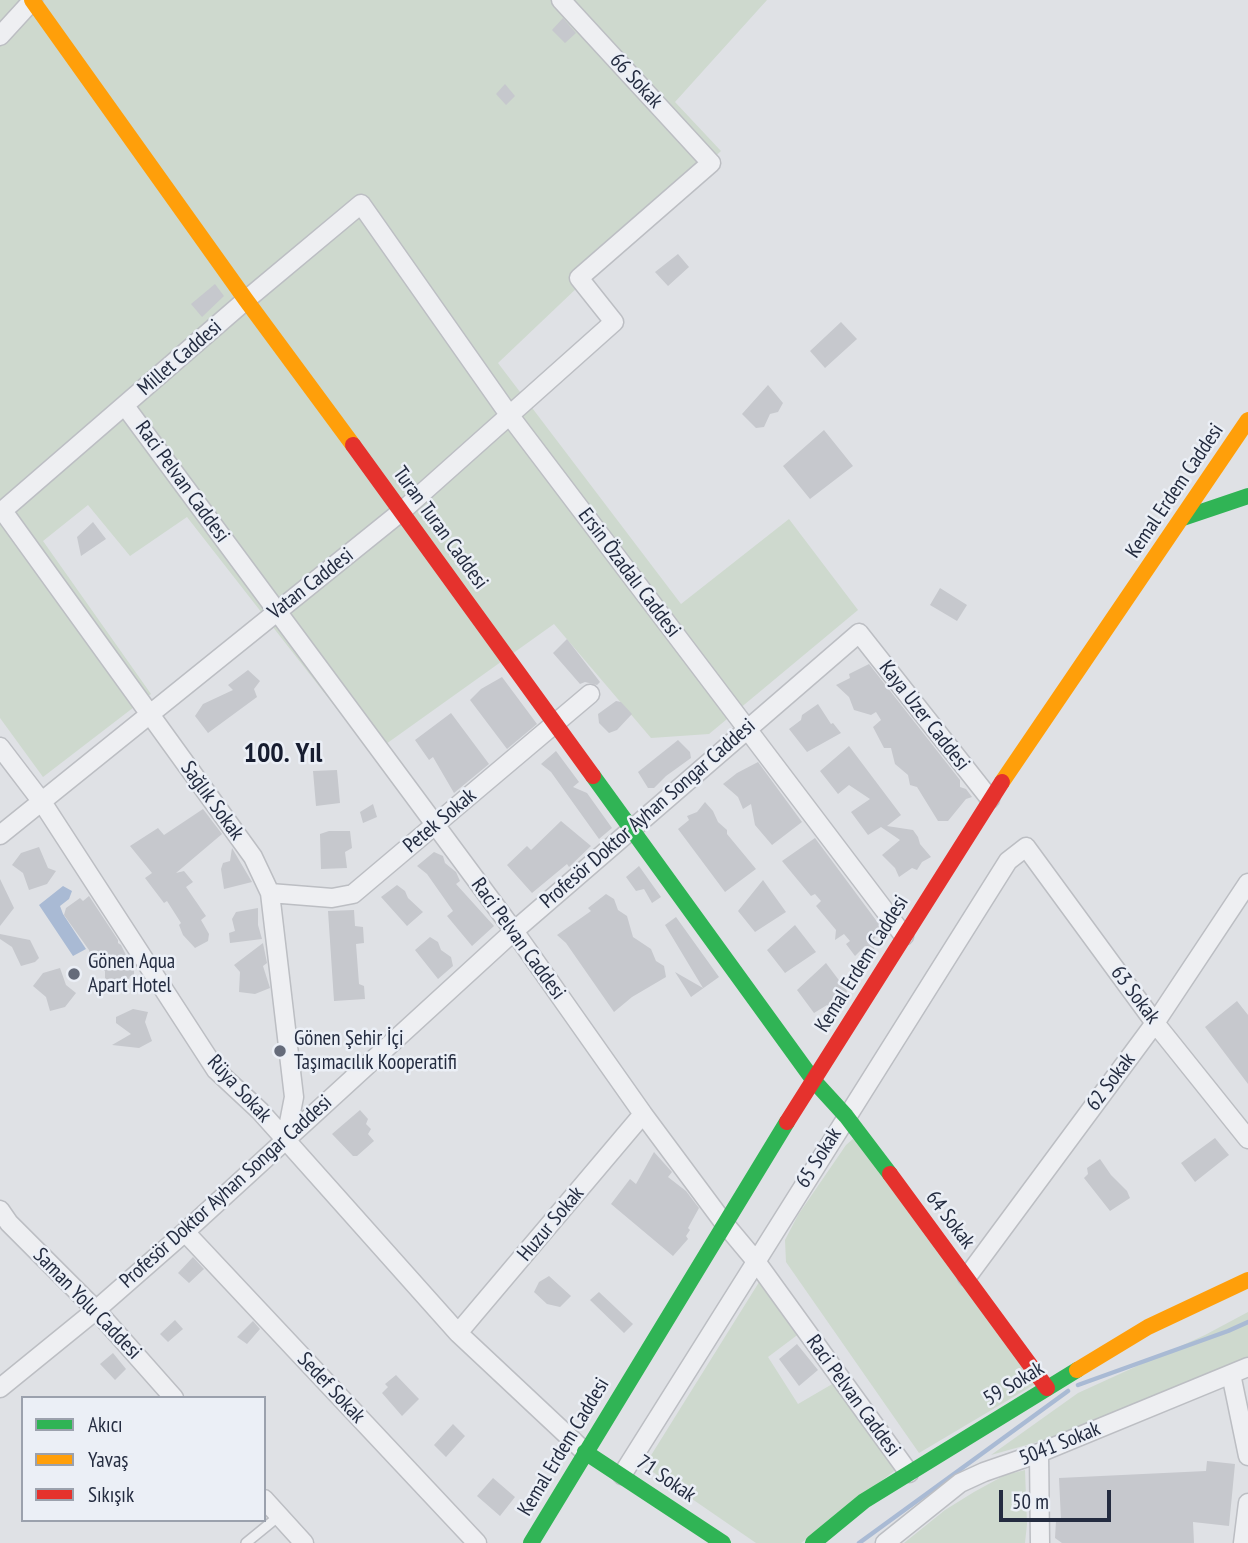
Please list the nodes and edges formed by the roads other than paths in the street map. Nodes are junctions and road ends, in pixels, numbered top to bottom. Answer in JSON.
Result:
{"nodes":[{"id":1,"x":33,"y":0,"type":"edge"},
{"id":2,"x":561,"y":0,"type":"edge"},
{"id":3,"x":0,"y":36,"type":"edge"},
{"id":4,"x":361,"y":204,"type":"joint"},
{"id":5,"x":246,"y":300,"type":"junction"},
{"id":6,"x":614,"y":322,"type":"joint"},
{"id":7,"x":125,"y":406,"type":"junction"},
{"id":8,"x":510,"y":416,"type":"junction"},
{"id":9,"x":1248,"y":422,"type":"edge"},
{"id":10,"x":1248,"y":496,"type":"edge"},
{"id":11,"x":402,"y":511,"type":"junction"},
{"id":12,"x":1,"y":512,"type":"edge"},
{"id":13,"x":1183,"y":518,"type":"junction"},
{"id":14,"x":276,"y":611,"type":"junction"},
{"id":15,"x":859,"y":633,"type":"joint"},
{"id":16,"x":590,"y":694,"type":"dead end"},
{"id":17,"x":150,"y":716,"type":"junction"},
{"id":18,"x":556,"y":723,"type":"junction"},
{"id":19,"x":747,"y":728,"type":"junction"},
{"id":20,"x":0,"y":747,"type":"edge"},
{"id":21,"x":990,"y":799,"type":"junction"},
{"id":22,"x":42,"y":802,"type":"junction"},
{"id":23,"x":436,"y":825,"type":"junction"},
{"id":24,"x":632,"y":827,"type":"junction"},
{"id":25,"x":0,"y":835,"type":"edge"},
{"id":26,"x":1026,"y":847,"type":"joint"},
{"id":27,"x":1248,"y":883,"type":"edge"},
{"id":28,"x":270,"y":893,"type":"junction"},
{"id":29,"x":514,"y":931,"type":"junction"},
{"id":30,"x":904,"y":936,"type":"junction"},
{"id":31,"x":1155,"y":1023,"type":"junction"},
{"id":32,"x":814,"y":1081,"type":"junction"},
{"id":33,"x":643,"y":1114,"type":"junction"},
{"id":34,"x":846,"y":1116,"type":"junction"},
{"id":35,"x":286,"y":1138,"type":"junction"},
{"id":36,"x":1248,"y":1139,"type":"edge"},
{"id":37,"x":3,"y":1221,"type":"edge"},
{"id":38,"x":724,"y":1223,"type":"junction"},
{"id":39,"x":184,"y":1232,"type":"junction"},
{"id":40,"x":755,"y":1260,"type":"junction"},
{"id":41,"x":967,"y":1277,"type":"junction"},
{"id":42,"x":1248,"y":1280,"type":"edge"},
{"id":43,"x":96,"y":1310,"type":"junction"},
{"id":44,"x":458,"y":1334,"type":"junction"},
{"id":45,"x":1240,"y":1370,"type":"edge"},
{"id":46,"x":1,"y":1385,"type":"edge"},
{"id":47,"x":1047,"y":1388,"type":"junction"},
{"id":48,"x":172,"y":1396,"type":"edge"},
{"id":49,"x":585,"y":1452,"type":"junction"},
{"id":50,"x":1039,"y":1453,"type":"junction"},
{"id":51,"x":1248,"y":1456,"type":"edge"},
{"id":52,"x":909,"y":1473,"type":"junction"},
{"id":53,"x":622,"y":1475,"type":"junction"},
{"id":54,"x":266,"y":1501,"type":"edge"},
{"id":55,"x":1248,"y":1503,"type":"edge"},
{"id":56,"x":279,"y":1516,"type":"junction"},
{"id":57,"x":246,"y":1543,"type":"edge"},
{"id":58,"x":304,"y":1543,"type":"edge"},
{"id":59,"x":477,"y":1543,"type":"edge"},
{"id":60,"x":531,"y":1543,"type":"edge"},
{"id":61,"x":723,"y":1543,"type":"edge"},
{"id":62,"x":813,"y":1543,"type":"edge"},
{"id":63,"x":885,"y":1543,"type":"edge"},
{"id":64,"x":1040,"y":1543,"type":"edge"},
{"id":65,"x":1242,"y":1543,"type":"edge"}],
"edges":[{"from":1,"to":3,"type":"street"},
{"from":1,"to":5,"type":"street","name":"Turan Turan Caddesi"},
{"from":2,"to":6,"type":"street","name":"66 Sokak"},
{"from":4,"to":5,"type":"street","name":"Millet Caddesi"},
{"from":4,"to":8,"type":"street","name":"Ersin Özadalı Caddesi"},
{"from":5,"to":7,"type":"street","name":"Millet Caddesi"},
{"from":5,"to":11,"type":"street","name":"Turan Turan Caddesi"},
{"from":6,"to":8,"type":"street","name":"Vatan Caddesi"},
{"from":7,"to":12,"type":"street","name":"Millet Caddesi"},
{"from":7,"to":14,"type":"street","name":"Raci Pelvan Caddesi"},
{"from":8,"to":11,"type":"street","name":"Vatan Caddesi"},
{"from":8,"to":19,"type":"street","name":"Ersin Özadalı Caddesi"},
{"from":9,"to":13,"type":"street","name":"Kemal Erdem Caddesi"},
{"from":10,"to":13,"type":"street"},
{"from":11,"to":14,"type":"street","name":"Vatan Caddesi"},
{"from":11,"to":18,"type":"street","name":"Turan Turan Caddesi"},
{"from":12,"to":17,"type":"street","name":"Sağlık Sokak"},
{"from":13,"to":21,"type":"street","name":"Kemal Erdem Caddesi"},
{"from":14,"to":17,"type":"street","name":"Vatan Caddesi"},
{"from":14,"to":23,"type":"street","name":"Raci Pelvan Caddesi"},
{"from":15,"to":19,"type":"street","name":"Profesör Doktor Ayhan Songar Caddesi"},
{"from":15,"to":21,"type":"street","name":"Kaya Uzer Caddesi"},
{"from":16,"to":18,"type":"street","name":"Petek Sokak"},
{"from":17,"to":22,"type":"street","name":"Vatan Caddesi"},
{"from":17,"to":28,"type":"street","name":"Sağlık Sokak"},
{"from":18,"to":23,"type":"street","name":"Petek Sokak"},
{"from":18,"to":24,"type":"street","name":"Turan Turan Caddesi"},
{"from":19,"to":24,"type":"street","name":"Profesör Doktor Ayhan Songar Caddesi"},
{"from":19,"to":30,"type":"street","name":"Ersin Özadalı Caddesi"},
{"from":20,"to":22,"type":"street","name":"Rüya Sokak"},
{"from":21,"to":30,"type":"street","name":"Kemal Erdem Caddesi"},
{"from":22,"to":25,"type":"street","name":"Vatan Caddesi"},
{"from":22,"to":35,"type":"street","name":"Rüya Sokak"},
{"from":23,"to":28,"type":"street","name":"Petek Sokak"},
{"from":23,"to":29,"type":"street","name":"Raci Pelvan Caddesi"},
{"from":24,"to":29,"type":"street","name":"Profesör Doktor Ayhan Songar Caddesi"},
{"from":24,"to":32,"type":"street","name":"Turan Turan Caddesi"},
{"from":26,"to":31,"type":"street","name":"63 Sokak"},
{"from":26,"to":34,"type":"street","name":"65 Sokak"},
{"from":27,"to":31,"type":"street","name":"62 Sokak"},
{"from":28,"to":35,"type":"street","name":"Sağlık Sokak"},
{"from":29,"to":33,"type":"street","name":"Raci Pelvan Caddesi"},
{"from":29,"to":35,"type":"street","name":"Profesör Doktor Ayhan Songar Caddesi"},
{"from":30,"to":32,"type":"street","name":"Kemal Erdem Caddesi"},
{"from":31,"to":36,"type":"street","name":"63 Sokak"},
{"from":31,"to":41,"type":"street","name":"62 Sokak"},
{"from":32,"to":34,"type":"street","name":"64 Sokak"},
{"from":32,"to":38,"type":"street","name":"Kemal Erdem Caddesi"},
{"from":33,"to":38,"type":"street","name":"Raci Pelvan Caddesi"},
{"from":33,"to":44,"type":"street","name":"Huzur Sokak"},
{"from":34,"to":40,"type":"street","name":"65 Sokak"},
{"from":34,"to":41,"type":"street","name":"64 Sokak"},
{"from":35,"to":39,"type":"street","name":"Profesör Doktor Ayhan Songar Caddesi"},
{"from":35,"to":44,"type":"street","name":"Rüya Sokak"},
{"from":37,"to":43,"type":"street","name":"Saman Yolu Caddesi"},
{"from":38,"to":40,"type":"street","name":"Raci Pelvan Caddesi"},
{"from":38,"to":49,"type":"street","name":"Kemal Erdem Caddesi"},
{"from":39,"to":43,"type":"street","name":"Profesör Doktor Ayhan Songar Caddesi"},
{"from":39,"to":59,"type":"street","name":"Sedef Sokak"},
{"from":40,"to":52,"type":"street","name":"Raci Pelvan Caddesi"},
{"from":40,"to":53,"type":"street","name":"65 Sokak"},
{"from":41,"to":47,"type":"street","name":"64 Sokak"},
{"from":42,"to":47,"type":"street","name":"59 Sokak"},
{"from":43,"to":46,"type":"street","name":"Profesör Doktor Ayhan Songar Caddesi"},
{"from":43,"to":48,"type":"street","name":"Saman Yolu Caddesi"},
{"from":44,"to":49,"type":"street","name":"Rüya Sokak"},
{"from":45,"to":50,"type":"street","name":"5041 Sokak"},
{"from":45,"to":51,"type":"street"},
{"from":47,"to":52,"type":"street","name":"59 Sokak"},
{"from":49,"to":53,"type":"street","name":"71 Sokak"},
{"from":49,"to":60,"type":"street","name":"Kemal Erdem Caddesi"},
{"from":50,"to":63,"type":"street","name":"5041 Sokak"},
{"from":50,"to":64,"type":"street"},
{"from":52,"to":62,"type":"street","name":"59 Sokak"},
{"from":53,"to":61,"type":"street","name":"71 Sokak"},
{"from":54,"to":56,"type":"street"},
{"from":55,"to":65,"type":"street"},
{"from":56,"to":57,"type":"lane"},
{"from":56,"to":58,"type":"street"}]}
